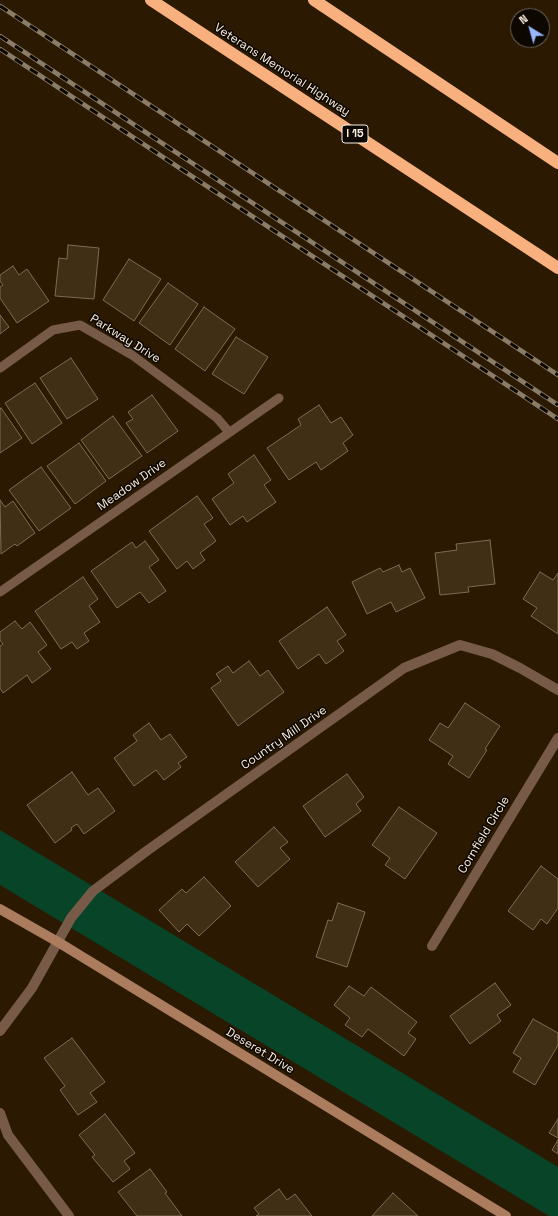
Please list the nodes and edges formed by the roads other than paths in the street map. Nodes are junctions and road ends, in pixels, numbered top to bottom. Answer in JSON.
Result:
{"nodes":[{"id":1,"x":151,"y":0,"type":"edge"},
{"id":2,"x":314,"y":0,"type":"edge"},
{"id":3,"x":558,"y":163,"type":"edge"},
{"id":4,"x":558,"y":268,"type":"edge"},
{"id":5,"x":0,"y":368,"type":"edge"},
{"id":6,"x":279,"y":398,"type":"dead end"},
{"id":7,"x":229,"y":432,"type":"junction"},
{"id":8,"x":0,"y":592,"type":"edge"},
{"id":9,"x":558,"y":690,"type":"edge"},
{"id":10,"x":558,"y":738,"type":"edge"},
{"id":11,"x":0,"y":908,"type":"edge"},
{"id":12,"x":58,"y":942,"type":"junction"},
{"id":13,"x":432,"y":946,"type":"dead end"},
{"id":14,"x":0,"y":1031,"type":"edge"},
{"id":15,"x":0,"y":1113,"type":"edge"},
{"id":16,"x":69,"y":1216,"type":"edge"},
{"id":17,"x":506,"y":1216,"type":"edge"}],
"edges":[{"from":1,"to":4,"type":"highway","name":"Veterans Memorial Highway","number":"I 15"},
{"from":2,"to":3,"type":"highway"},
{"from":5,"to":7,"type":"lane","name":"Parkway Drive"},
{"from":6,"to":7,"type":"lane","name":"Meadow Drive"},
{"from":7,"to":8,"type":"lane","name":"Meadow Drive"},
{"from":9,"to":12,"type":"street","name":"Country Mill Drive"},
{"from":10,"to":13,"type":"street","name":"Cornfield Circle"},
{"from":11,"to":12,"type":"street","name":"Deseret Drive"},
{"from":12,"to":14,"type":"street","name":"Country Mill Drive"},
{"from":12,"to":17,"type":"street","name":"Deseret Drive"},
{"from":15,"to":16,"type":"street"}]}
